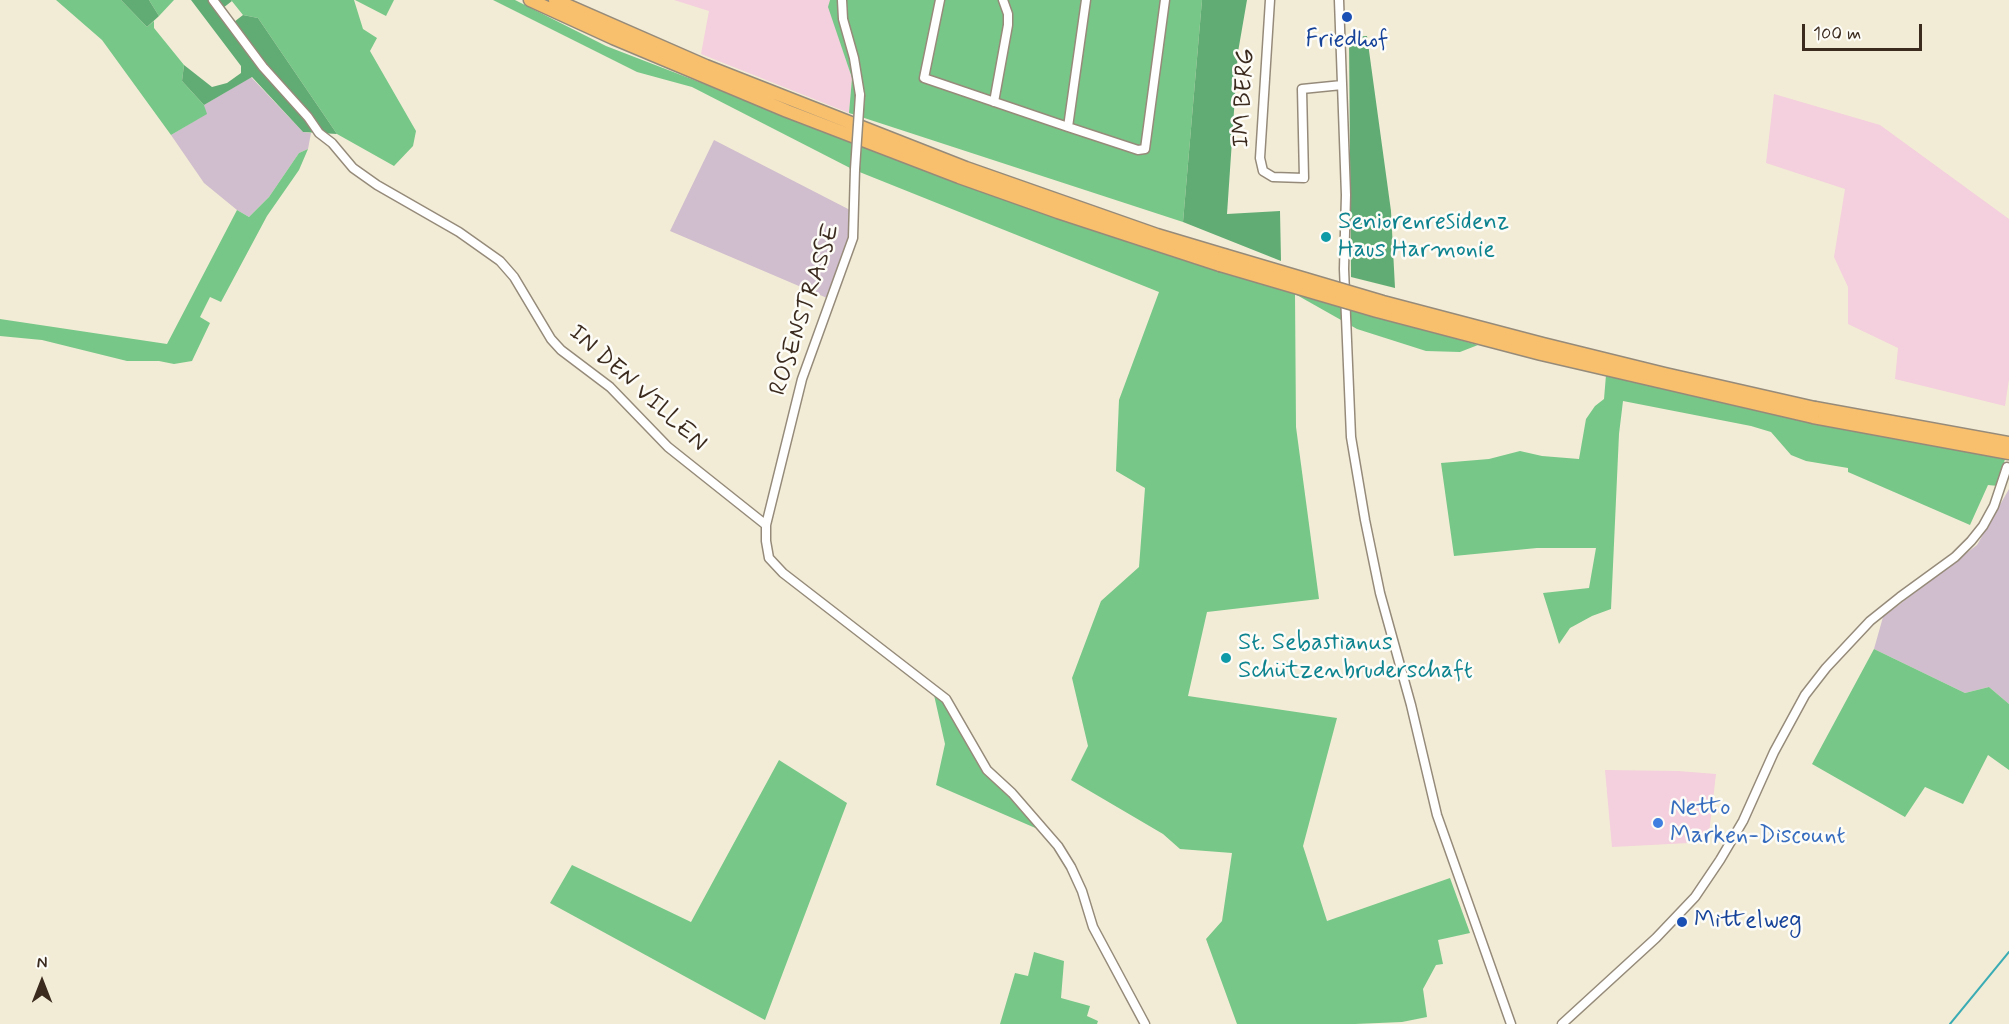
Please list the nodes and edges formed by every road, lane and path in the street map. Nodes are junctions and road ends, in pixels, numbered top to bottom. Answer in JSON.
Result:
{"nodes":[{"id":1,"x":213,"y":0,"type":"edge"},
{"id":2,"x":530,"y":0,"type":"edge"},
{"id":3,"x":555,"y":0,"type":"edge"},
{"id":4,"x":842,"y":0,"type":"edge"},
{"id":5,"x":940,"y":0,"type":"edge"},
{"id":6,"x":1003,"y":0,"type":"edge"},
{"id":7,"x":1086,"y":0,"type":"edge"},
{"id":8,"x":1166,"y":0,"type":"edge"},
{"id":9,"x":1270,"y":0,"type":"edge"},
{"id":10,"x":1339,"y":0,"type":"edge"},
{"id":11,"x":1342,"y":85,"type":"junction"},
{"id":12,"x":994,"y":102,"type":"junction"},
{"id":13,"x":1068,"y":127,"type":"junction"},
{"id":14,"x":1222,"y":260,"type":"junction"},
{"id":15,"x":1814,"y":413,"type":"junction"},
{"id":16,"x":2009,"y":443,"type":"edge"},
{"id":17,"x":2009,"y":453,"type":"edge"},
{"id":18,"x":2007,"y":467,"type":"dead end"},
{"id":19,"x":766,"y":525,"type":"junction"},
{"id":20,"x":1145,"y":1024,"type":"edge"},
{"id":21,"x":1511,"y":1024,"type":"edge"},
{"id":22,"x":1562,"y":1024,"type":"edge"}],
"edges":[{"from":1,"to":19,"type":"street","name":"IN DEN VILLEN"},
{"from":2,"to":14,"type":"highway"},
{"from":3,"to":14,"type":"highway"},
{"from":4,"to":19,"type":"street","name":"ROSENSTRASSE","bridge":true},
{"from":5,"to":12,"type":"street"},
{"from":6,"to":12,"type":"street"},
{"from":7,"to":13,"type":"street"},
{"from":8,"to":13,"type":"street"},
{"from":9,"to":11,"type":"street","name":"IM BERG"},
{"from":10,"to":11,"type":"street"},
{"from":11,"to":21,"type":"street"},
{"from":12,"to":13,"type":"street"},
{"from":14,"to":15,"type":"highway","bridge":true},
{"from":15,"to":16,"type":"highway"},
{"from":15,"to":17,"type":"highway"},
{"from":18,"to":22,"type":"street"},
{"from":19,"to":20,"type":"street","name":"ROSENSTRASSE"}]}
